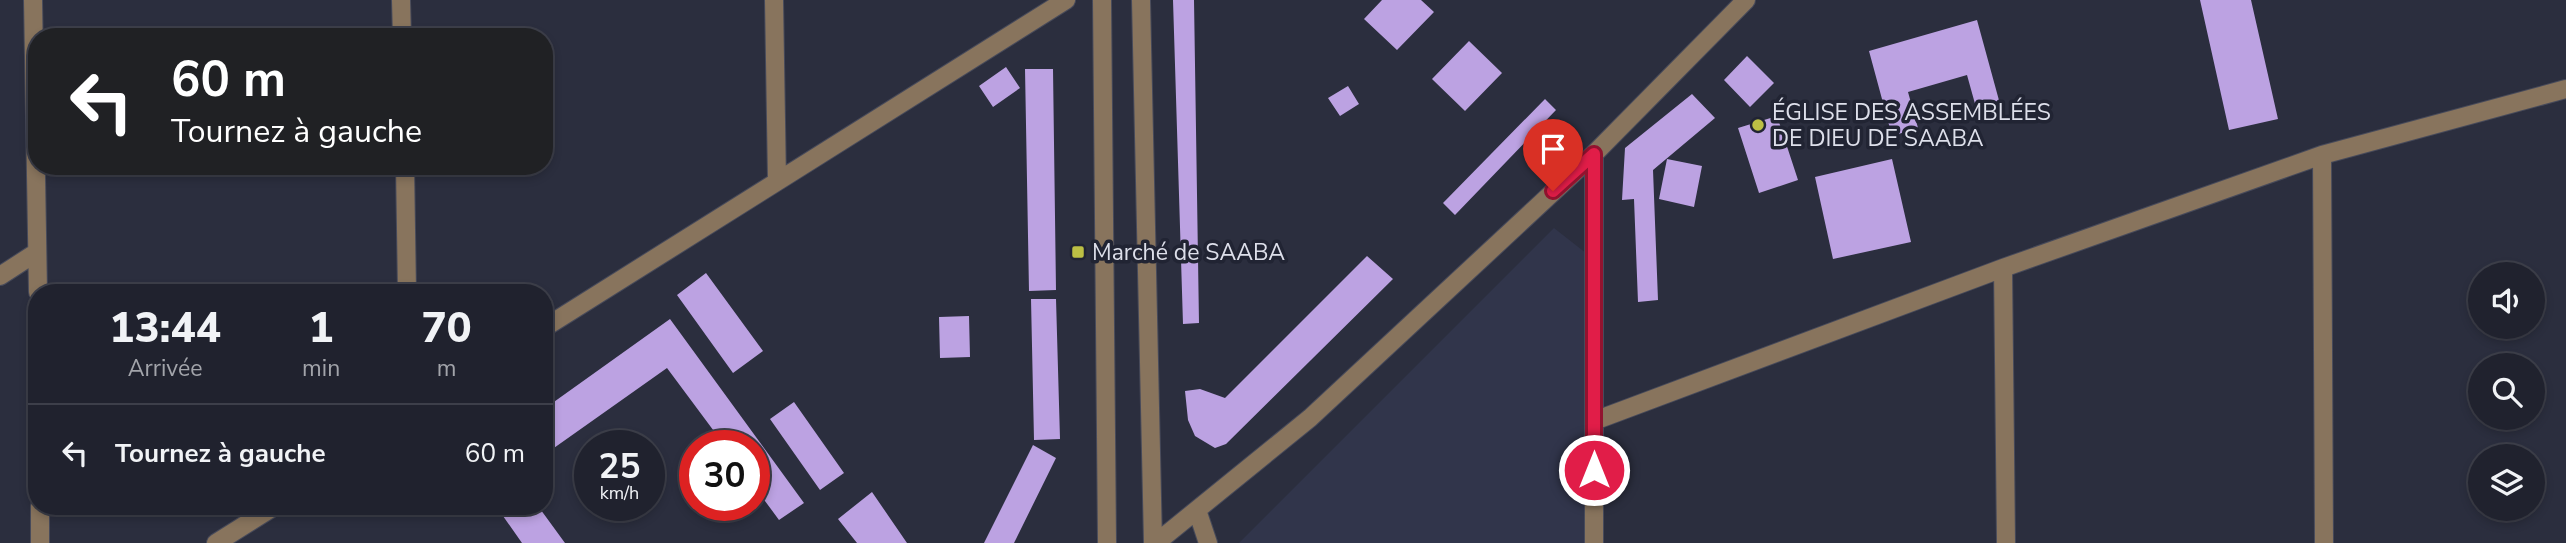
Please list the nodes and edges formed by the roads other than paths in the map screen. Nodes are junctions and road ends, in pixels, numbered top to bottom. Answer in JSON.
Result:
{"nodes":[{"id":1,"x":33,"y":0,"type":"edge"},
{"id":2,"x":401,"y":0,"type":"edge"},
{"id":3,"x":774,"y":0,"type":"edge"},
{"id":4,"x":1066,"y":0,"type":"edge"},
{"id":5,"x":1102,"y":0,"type":"edge"},
{"id":6,"x":1141,"y":0,"type":"edge"},
{"id":7,"x":1746,"y":0,"type":"edge"},
{"id":8,"x":33,"y":28,"type":"edge"},
{"id":9,"x":402,"y":28,"type":"edge"},
{"id":10,"x":2566,"y":89,"type":"edge"},
{"id":11,"x":1594,"y":154,"type":"junction"},
{"id":12,"x":2322,"y":155,"type":"junction"},
{"id":13,"x":36,"y":175,"type":"edge"},
{"id":14,"x":405,"y":175,"type":"edge"},
{"id":15,"x":777,"y":181,"type":"junction"},
{"id":16,"x":37,"y":252,"type":"junction"},
{"id":17,"x":2003,"y":268,"type":"junction"},
{"id":18,"x":0,"y":276,"type":"edge"},
{"id":19,"x":37,"y":284,"type":"edge"},
{"id":20,"x":407,"y":284,"type":"edge"},
{"id":21,"x":553,"y":322,"type":"edge"},
{"id":22,"x":1594,"y":421,"type":"junction"},
{"id":23,"x":1197,"y":510,"type":"junction"},
{"id":24,"x":40,"y":515,"type":"edge"},
{"id":25,"x":261,"y":515,"type":"edge"},
{"id":26,"x":40,"y":543,"type":"edge"},
{"id":27,"x":216,"y":543,"type":"edge"},
{"id":28,"x":1108,"y":543,"type":"edge"},
{"id":29,"x":1155,"y":543,"type":"edge"},
{"id":30,"x":1208,"y":543,"type":"edge"},
{"id":31,"x":1594,"y":543,"type":"edge"},
{"id":32,"x":2006,"y":543,"type":"edge"},
{"id":33,"x":2324,"y":543,"type":"edge"}],
"edges":[{"from":1,"to":8,"type":"street"},
{"from":2,"to":9,"type":"street"},
{"from":3,"to":15,"type":"street"},
{"from":4,"to":15,"type":"street"},
{"from":5,"to":28,"type":"street"},
{"from":6,"to":29,"type":"street"},
{"from":7,"to":11,"type":"street"},
{"from":10,"to":12,"type":"street"},
{"from":11,"to":22,"type":"street"},
{"from":11,"to":23,"type":"street"},
{"from":12,"to":17,"type":"street"},
{"from":12,"to":33,"type":"street"},
{"from":13,"to":16,"type":"street"},
{"from":14,"to":20,"type":"street"},
{"from":15,"to":21,"type":"street"},
{"from":16,"to":18,"type":"street"},
{"from":16,"to":19,"type":"street"},
{"from":17,"to":22,"type":"street"},
{"from":17,"to":32,"type":"street"},
{"from":22,"to":31,"type":"street"},
{"from":23,"to":29,"type":"street"},
{"from":23,"to":30,"type":"street"},
{"from":24,"to":26,"type":"street"},
{"from":25,"to":27,"type":"street"}]}
